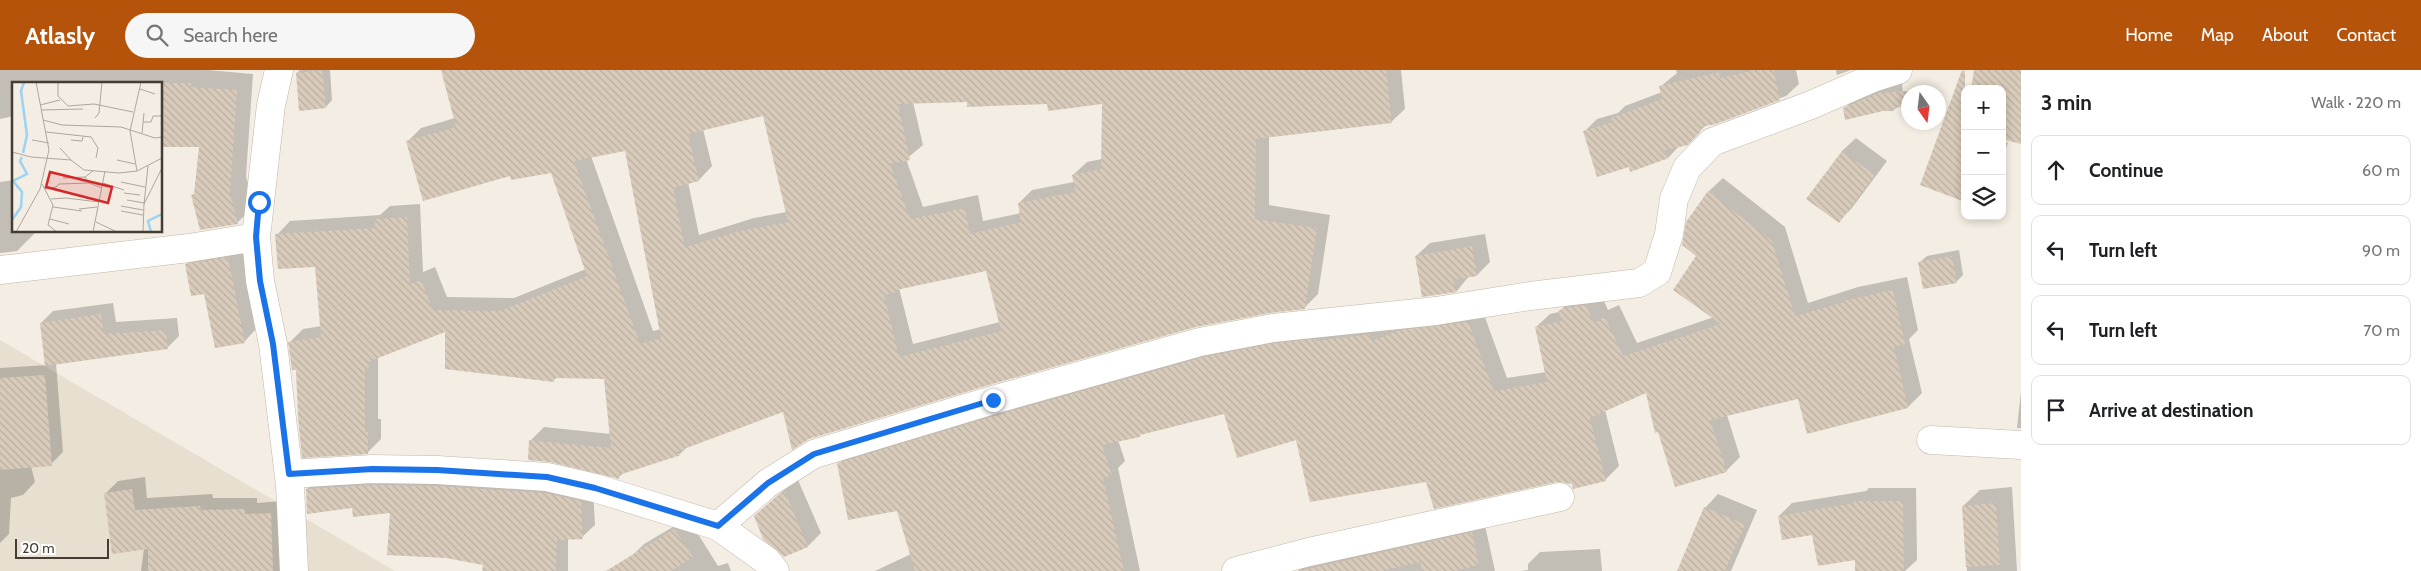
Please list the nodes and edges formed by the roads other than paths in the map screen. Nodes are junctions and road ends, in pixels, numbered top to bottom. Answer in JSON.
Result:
{"nodes":[{"id":1,"x":279,"y":70,"type":"edge"},
{"id":2,"x":1898,"y":70,"type":"edge"},
{"id":3,"x":256,"y":237,"type":"junction"},
{"id":4,"x":0,"y":270,"type":"edge"},
{"id":5,"x":1932,"y":440,"type":"dead end"},
{"id":6,"x":2021,"y":445,"type":"edge"},
{"id":7,"x":289,"y":474,"type":"junction"},
{"id":8,"x":1560,"y":497,"type":"dead end"},
{"id":9,"x":718,"y":526,"type":"junction"},
{"id":10,"x":294,"y":571,"type":"edge"},
{"id":11,"x":775,"y":571,"type":"edge"},
{"id":12,"x":1236,"y":571,"type":"edge"}],
"edges":[{"from":1,"to":3,"type":"street"},
{"from":2,"to":9,"type":"street"},
{"from":3,"to":4,"type":"street"},
{"from":3,"to":7,"type":"street"},
{"from":5,"to":6,"type":"street"},
{"from":7,"to":9,"type":"street"},
{"from":7,"to":10,"type":"street"},
{"from":8,"to":12,"type":"street"},
{"from":9,"to":11,"type":"street"}]}
